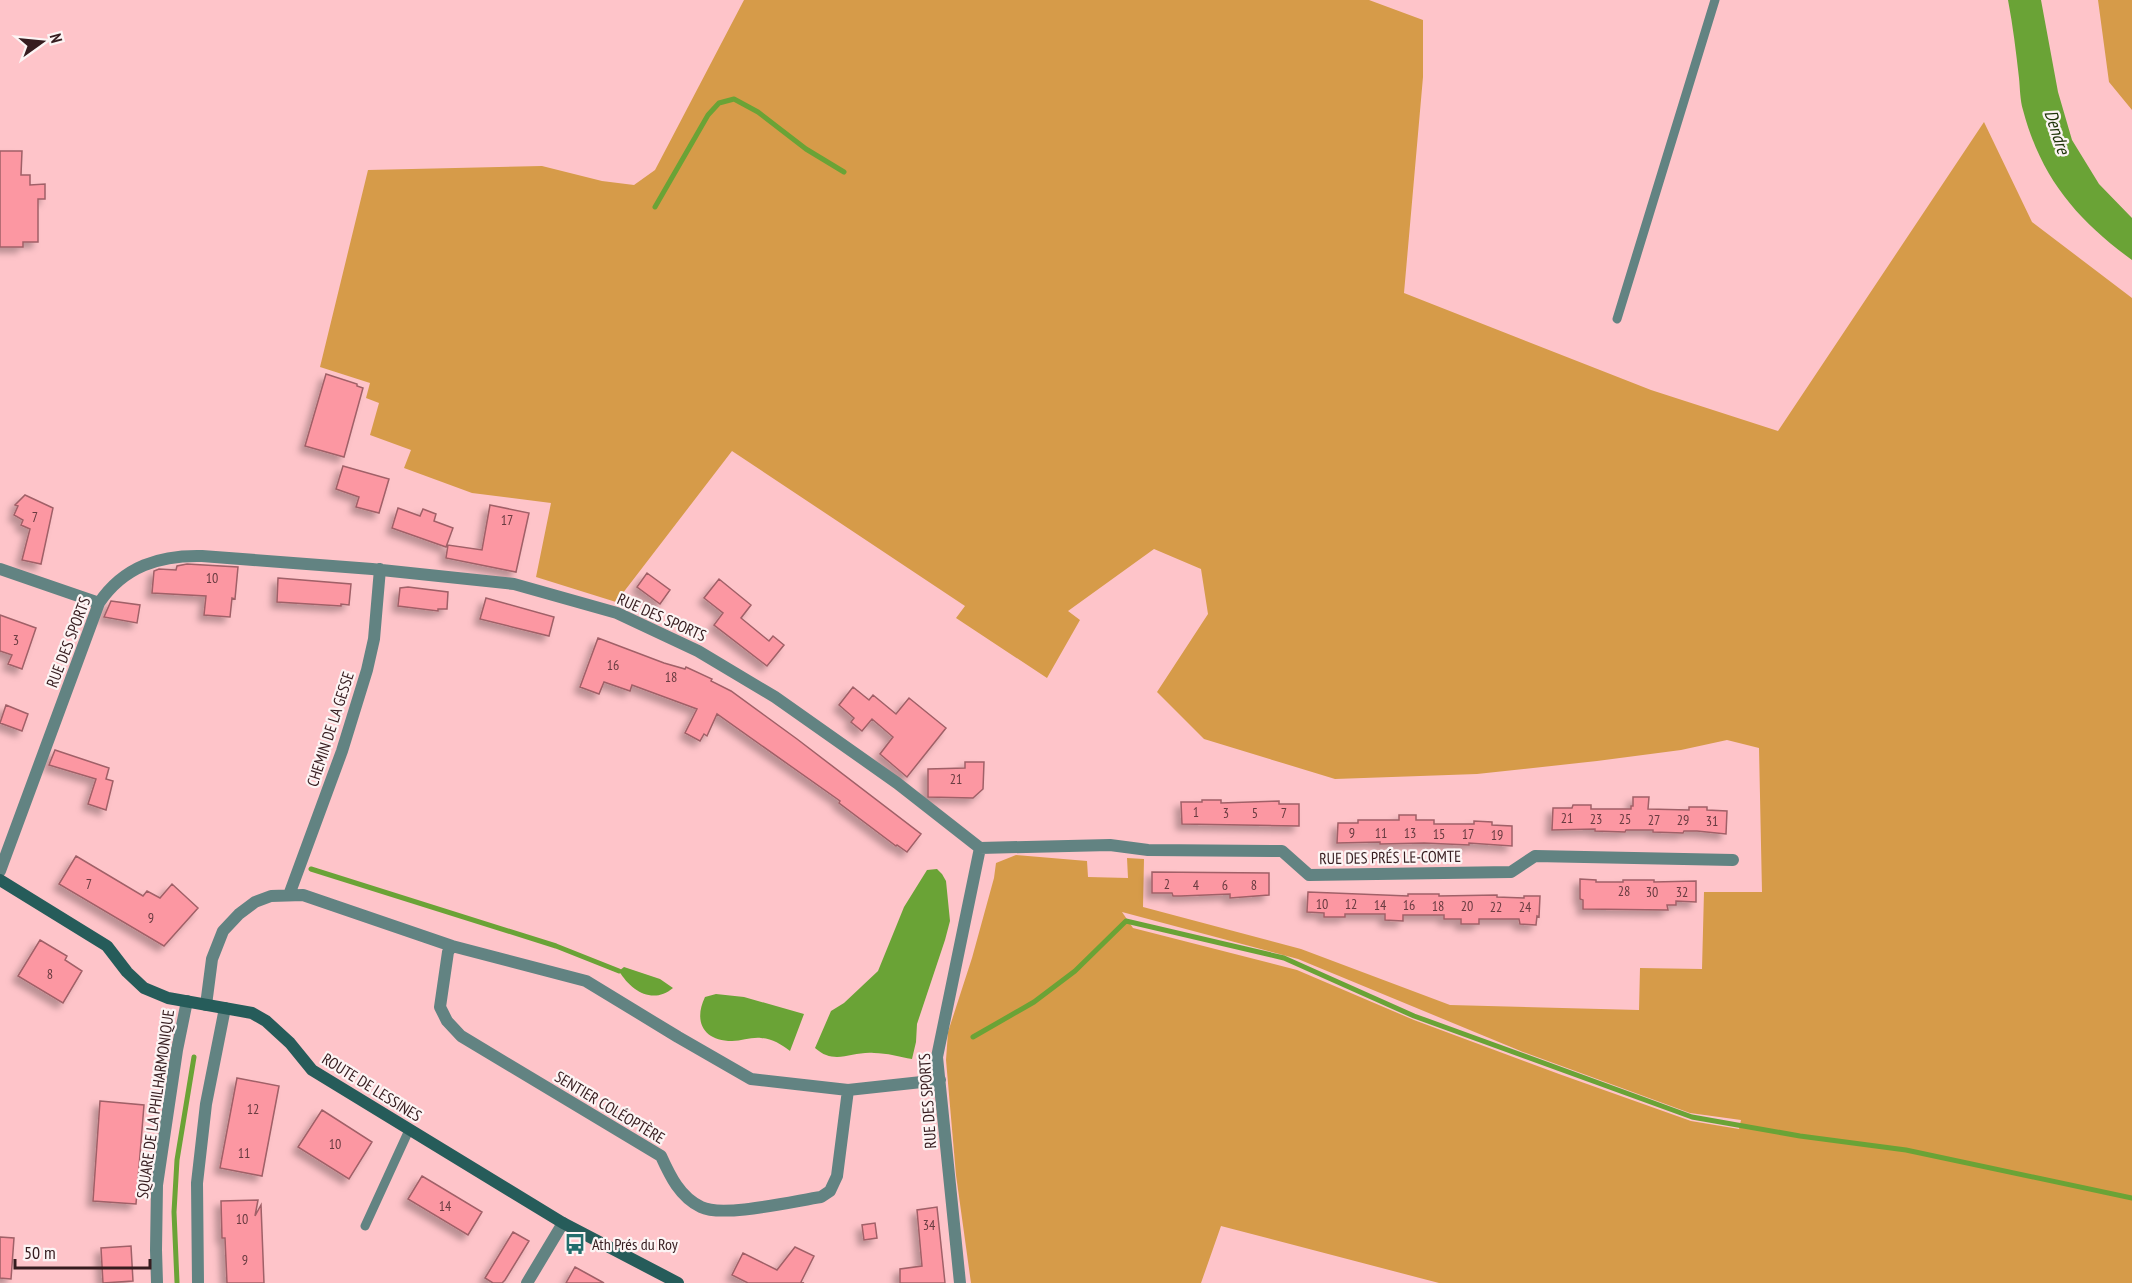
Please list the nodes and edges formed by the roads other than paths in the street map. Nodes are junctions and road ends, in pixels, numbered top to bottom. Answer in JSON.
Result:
{"nodes":[{"id":1,"x":1714,"y":0,"type":"edge"},
{"id":2,"x":1617,"y":319,"type":"dead end"},
{"id":3,"x":0,"y":569,"type":"edge"},
{"id":4,"x":380,"y":569,"type":"junction"},
{"id":5,"x":99,"y":603,"type":"junction"},
{"id":6,"x":980,"y":848,"type":"junction"},
{"id":7,"x":1733,"y":860,"type":"dead end"},
{"id":8,"x":0,"y":872,"type":"edge"},
{"id":9,"x":0,"y":880,"type":"edge"},
{"id":10,"x":289,"y":895,"type":"junction"},
{"id":11,"x":452,"y":946,"type":"junction"},
{"id":12,"x":187,"y":1001,"type":"junction"},
{"id":13,"x":206,"y":1005,"type":"junction"},
{"id":14,"x":225,"y":1008,"type":"junction"},
{"id":15,"x":940,"y":1080,"type":"junction"},
{"id":16,"x":848,"y":1090,"type":"junction"},
{"id":17,"x":410,"y":1130,"type":"junction"},
{"id":18,"x":563,"y":1223,"type":"junction"},
{"id":19,"x":365,"y":1226,"type":"dead end"},
{"id":20,"x":157,"y":1283,"type":"edge"},
{"id":21,"x":198,"y":1283,"type":"edge"},
{"id":22,"x":527,"y":1283,"type":"edge"},
{"id":23,"x":678,"y":1283,"type":"edge"},
{"id":24,"x":960,"y":1283,"type":"edge"}],
"edges":[{"from":1,"to":2,"type":"lane"},
{"from":3,"to":5,"type":"street"},
{"from":4,"to":5,"type":"street","name":"RUE DES SPORTS"},
{"from":4,"to":6,"type":"street","name":"RUE DES SPORTS"},
{"from":4,"to":10,"type":"street","name":"CHEMIN DE LA GESSE"},
{"from":5,"to":8,"type":"street","name":"RUE DES SPORTS"},
{"from":6,"to":7,"type":"street","name":"RUE DES PRÉS LE-COMTE"},
{"from":6,"to":15,"type":"street","name":"RUE DES SPORTS"},
{"from":9,"to":12,"type":"main road","name":"ROUTE DE LESSINES"},
{"from":10,"to":11,"type":"street"},
{"from":10,"to":13,"type":"street"},
{"from":11,"to":16,"type":"street"},
{"from":11,"to":16,"type":"street","name":"SENTIER COLÉOPTÈRE"},
{"from":12,"to":13,"type":"main road","name":"ROUTE DE LESSINES"},
{"from":12,"to":20,"type":"street","name":"SQUARE DE LA PHILHARMONIQUE"},
{"from":13,"to":14,"type":"main road","name":"ROUTE DE LESSINES"},
{"from":14,"to":17,"type":"main road","name":"ROUTE DE LESSINES"},
{"from":14,"to":21,"type":"street"},
{"from":15,"to":16,"type":"street"},
{"from":15,"to":24,"type":"street","name":"RUE DES SPORTS"},
{"from":17,"to":18,"type":"main road","name":"ROUTE DE LESSINES"},
{"from":17,"to":19,"type":"lane"},
{"from":18,"to":22,"type":"street"},
{"from":18,"to":23,"type":"main road","name":"ROUTE DE LESSINES"}]}
